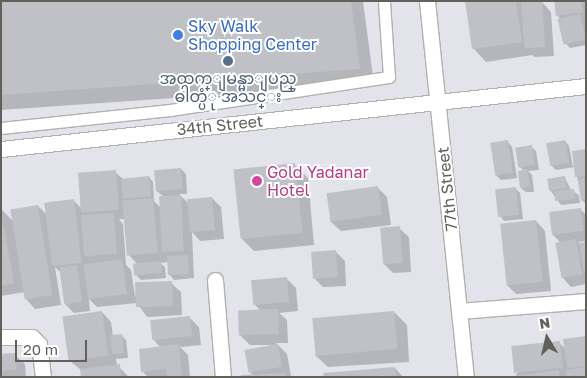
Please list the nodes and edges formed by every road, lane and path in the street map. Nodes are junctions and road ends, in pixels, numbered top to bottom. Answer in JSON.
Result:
{"nodes":[{"id":1,"x":384,"y":1,"type":"edge"},
{"id":2,"x":427,"y":1,"type":"edge"},
{"id":3,"x":586,"y":86,"type":"edge"},
{"id":4,"x":439,"y":100,"type":"junction"},
{"id":5,"x":170,"y":110,"type":"junction"},
{"id":6,"x":1,"y":128,"type":"edge"},
{"id":7,"x":160,"y":132,"type":"junction"},
{"id":8,"x":1,"y":150,"type":"edge"},
{"id":9,"x":216,"y":280,"type":"dead end"},
{"id":10,"x":586,"y":301,"type":"edge"},
{"id":11,"x":460,"y":311,"type":"junction"},
{"id":12,"x":1,"y":337,"type":"edge"},
{"id":13,"x":43,"y":377,"type":"edge"},
{"id":14,"x":223,"y":377,"type":"edge"},
{"id":15,"x":466,"y":377,"type":"edge"}],
"edges":[{"from":1,"to":5,"type":"lane"},
{"from":2,"to":4,"type":"street","name":"77th Street"},
{"from":3,"to":4,"type":"street","name":"34th Street"},
{"from":4,"to":7,"type":"street","name":"34th Street"},
{"from":4,"to":11,"type":"street","name":"77th Street"},
{"from":5,"to":6,"type":"lane"},
{"from":5,"to":7,"type":"lane"},
{"from":7,"to":8,"type":"street","name":"34th Street"},
{"from":9,"to":14,"type":"street"},
{"from":10,"to":11,"type":"street"},
{"from":11,"to":15,"type":"street","name":"77th Street"},
{"from":12,"to":13,"type":"street"}]}
